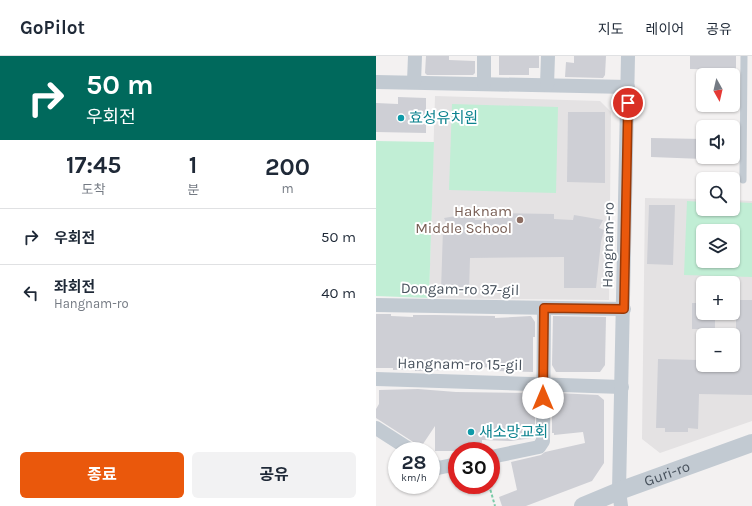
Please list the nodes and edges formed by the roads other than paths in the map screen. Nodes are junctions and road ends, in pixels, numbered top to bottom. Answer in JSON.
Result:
{"nodes":[{"id":1,"x":415,"y":56,"type":"edge"},
{"id":2,"x":484,"y":56,"type":"edge"},
{"id":3,"x":548,"y":56,"type":"edge"},
{"id":4,"x":628,"y":56,"type":"edge"},
{"id":5,"x":744,"y":56,"type":"edge"},
{"id":6,"x":376,"y":82,"type":"edge"},
{"id":7,"x":414,"y":82,"type":"junction"},
{"id":8,"x":484,"y":84,"type":"junction"},
{"id":9,"x":547,"y":85,"type":"junction"},
{"id":10,"x":628,"y":87,"type":"junction"},
{"id":11,"x":743,"y":180,"type":"dead end"},
{"id":12,"x":376,"y":305,"type":"edge"},
{"id":13,"x":544,"y":308,"type":"junction"},
{"id":14,"x":624,"y":309,"type":"junction"},
{"id":15,"x":376,"y":379,"type":"edge"},
{"id":16,"x":543,"y":384,"type":"junction"},
{"id":17,"x":622,"y":387,"type":"junction"},
{"id":18,"x":376,"y":428,"type":"edge"},
{"id":19,"x":398,"y":442,"type":"edge"},
{"id":20,"x":752,"y":443,"type":"edge"},
{"id":21,"x":500,"y":455,"type":"edge"},
{"id":22,"x":620,"y":499,"type":"edge"},
{"id":23,"x":583,"y":506,"type":"edge"}],
"edges":[{"from":1,"to":7,"type":"street"},
{"from":2,"to":8,"type":"street"},
{"from":3,"to":9,"type":"street"},
{"from":4,"to":10,"type":"street","name":"Hangnam-ro"},
{"from":5,"to":11,"type":"lane"},
{"from":6,"to":7,"type":"street"},
{"from":7,"to":8,"type":"street"},
{"from":8,"to":9,"type":"street"},
{"from":9,"to":10,"type":"street"},
{"from":10,"to":14,"type":"street","name":"Hangnam-ro"},
{"from":12,"to":13,"type":"street","name":"Dongam-ro 37-gil"},
{"from":13,"to":14,"type":"street","name":"Dongam-ro 37-gil"},
{"from":13,"to":16,"type":"street"},
{"from":14,"to":17,"type":"street","name":"Hangnam-ro"},
{"from":15,"to":16,"type":"street","name":"Hangnam-ro 15-gil"},
{"from":16,"to":17,"type":"street","name":"Hangnam-ro 15-gil"},
{"from":16,"to":21,"type":"street"},
{"from":17,"to":22,"type":"street","name":"Hangnam-ro"},
{"from":18,"to":19,"type":"street"},
{"from":20,"to":22,"type":"street","name":"Guri-ro"},
{"from":22,"to":23,"type":"street","name":"Guri-ro"}]}
